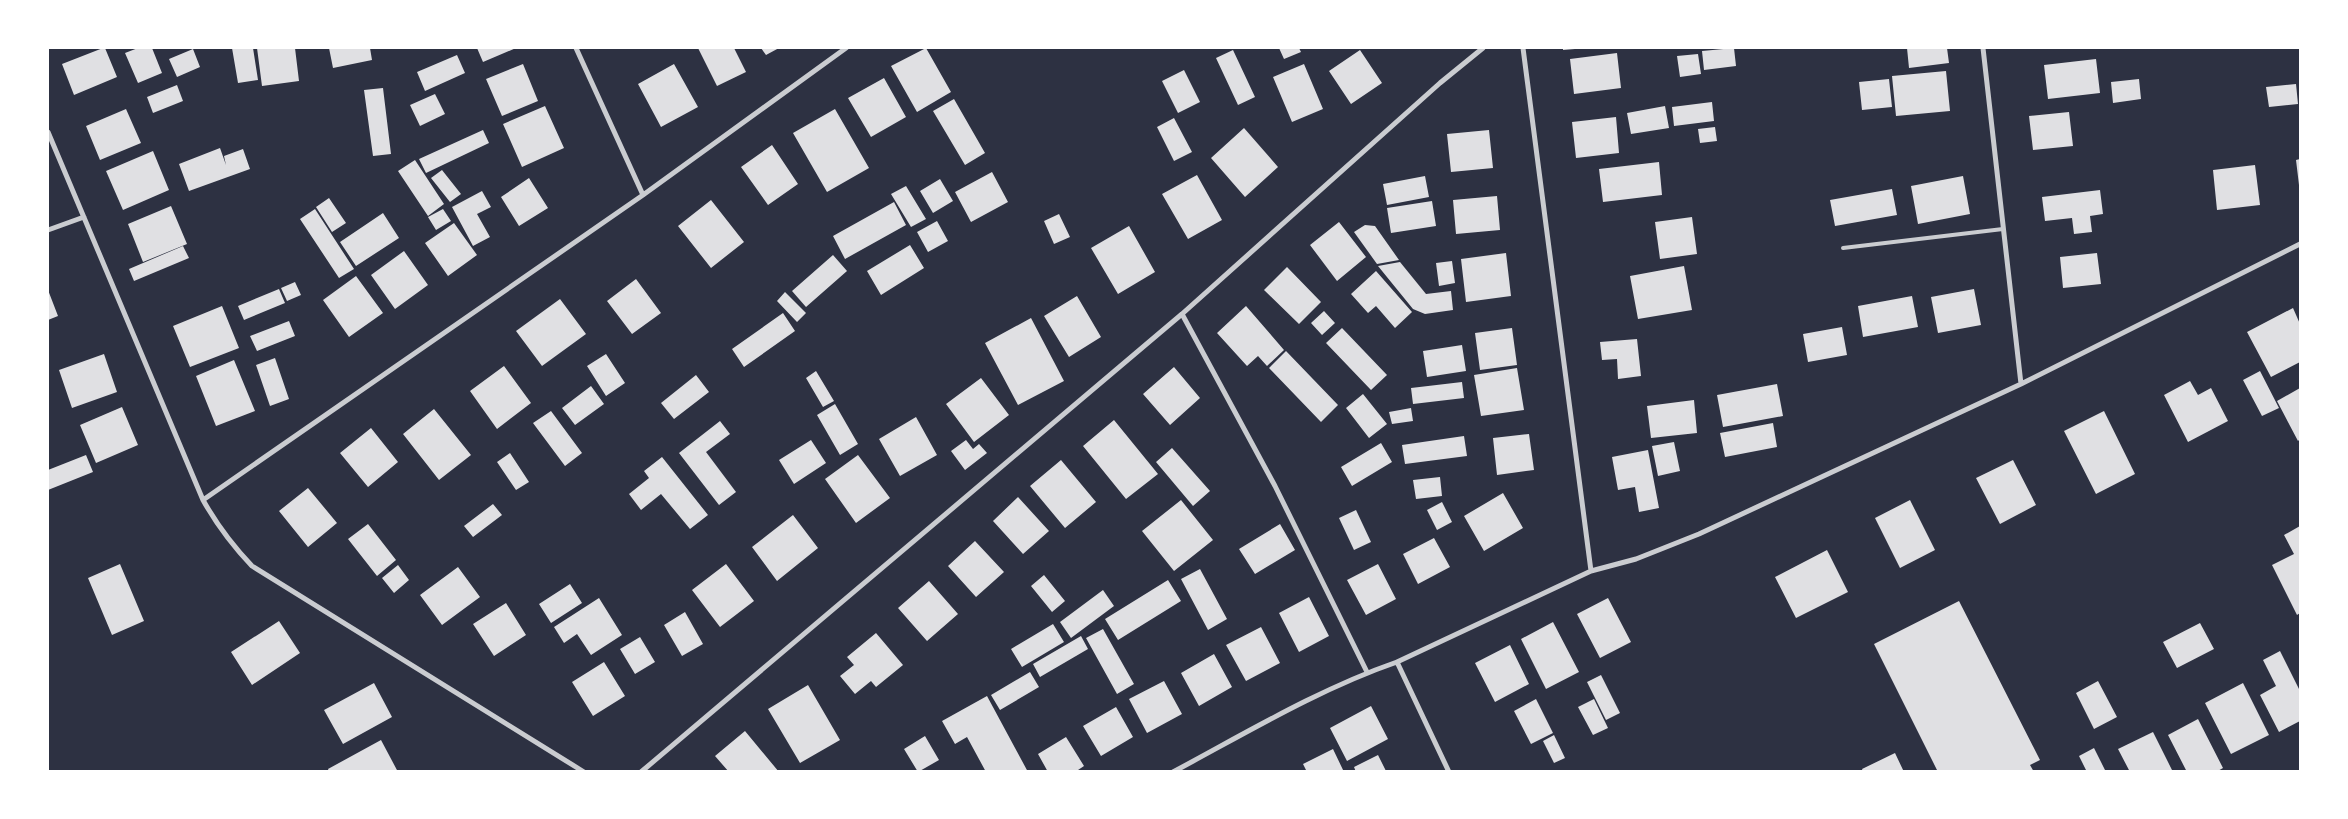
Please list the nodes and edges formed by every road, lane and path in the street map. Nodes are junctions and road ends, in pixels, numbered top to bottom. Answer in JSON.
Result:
{"nodes":[{"id":1,"x":576,"y":48,"type":"edge"},
{"id":2,"x":846,"y":48,"type":"edge"},
{"id":3,"x":1483,"y":48,"type":"edge"},
{"id":4,"x":1523,"y":48,"type":"edge"},
{"id":5,"x":1983,"y":48,"type":"edge"},
{"id":6,"x":48,"y":132,"type":"edge"},
{"id":7,"x":644,"y":195,"type":"junction"},
{"id":8,"x":84,"y":217,"type":"junction"},
{"id":9,"x":2003,"y":229,"type":"junction"},
{"id":10,"x":48,"y":230,"type":"edge"},
{"id":11,"x":2300,"y":244,"type":"edge"},
{"id":12,"x":1843,"y":248,"type":"dead end"},
{"id":13,"x":1182,"y":314,"type":"junction"},
{"id":14,"x":2021,"y":384,"type":"junction"},
{"id":15,"x":203,"y":500,"type":"junction"},
{"id":16,"x":1591,"y":571,"type":"junction"},
{"id":17,"x":1397,"y":662,"type":"junction"},
{"id":18,"x":1367,"y":672,"type":"junction"},
{"id":19,"x":584,"y":772,"type":"edge"},
{"id":20,"x":641,"y":772,"type":"edge"},
{"id":21,"x":1173,"y":772,"type":"edge"},
{"id":22,"x":1449,"y":772,"type":"edge"}],
"edges":[{"from":1,"to":7,"type":"street"},
{"from":2,"to":7,"type":"street"},
{"from":3,"to":13,"type":"street"},
{"from":4,"to":16,"type":"street"},
{"from":5,"to":9,"type":"street"},
{"from":6,"to":8,"type":"street"},
{"from":7,"to":15,"type":"street"},
{"from":8,"to":10,"type":"street"},
{"from":8,"to":15,"type":"street"},
{"from":9,"to":12,"type":"lane"},
{"from":9,"to":14,"type":"street"},
{"from":11,"to":14,"type":"street"},
{"from":13,"to":18,"type":"street"},
{"from":13,"to":20,"type":"street"},
{"from":14,"to":16,"type":"street"},
{"from":15,"to":19,"type":"street"},
{"from":16,"to":17,"type":"street"},
{"from":17,"to":18,"type":"street"},
{"from":17,"to":22,"type":"street"},
{"from":18,"to":21,"type":"street"}]}
